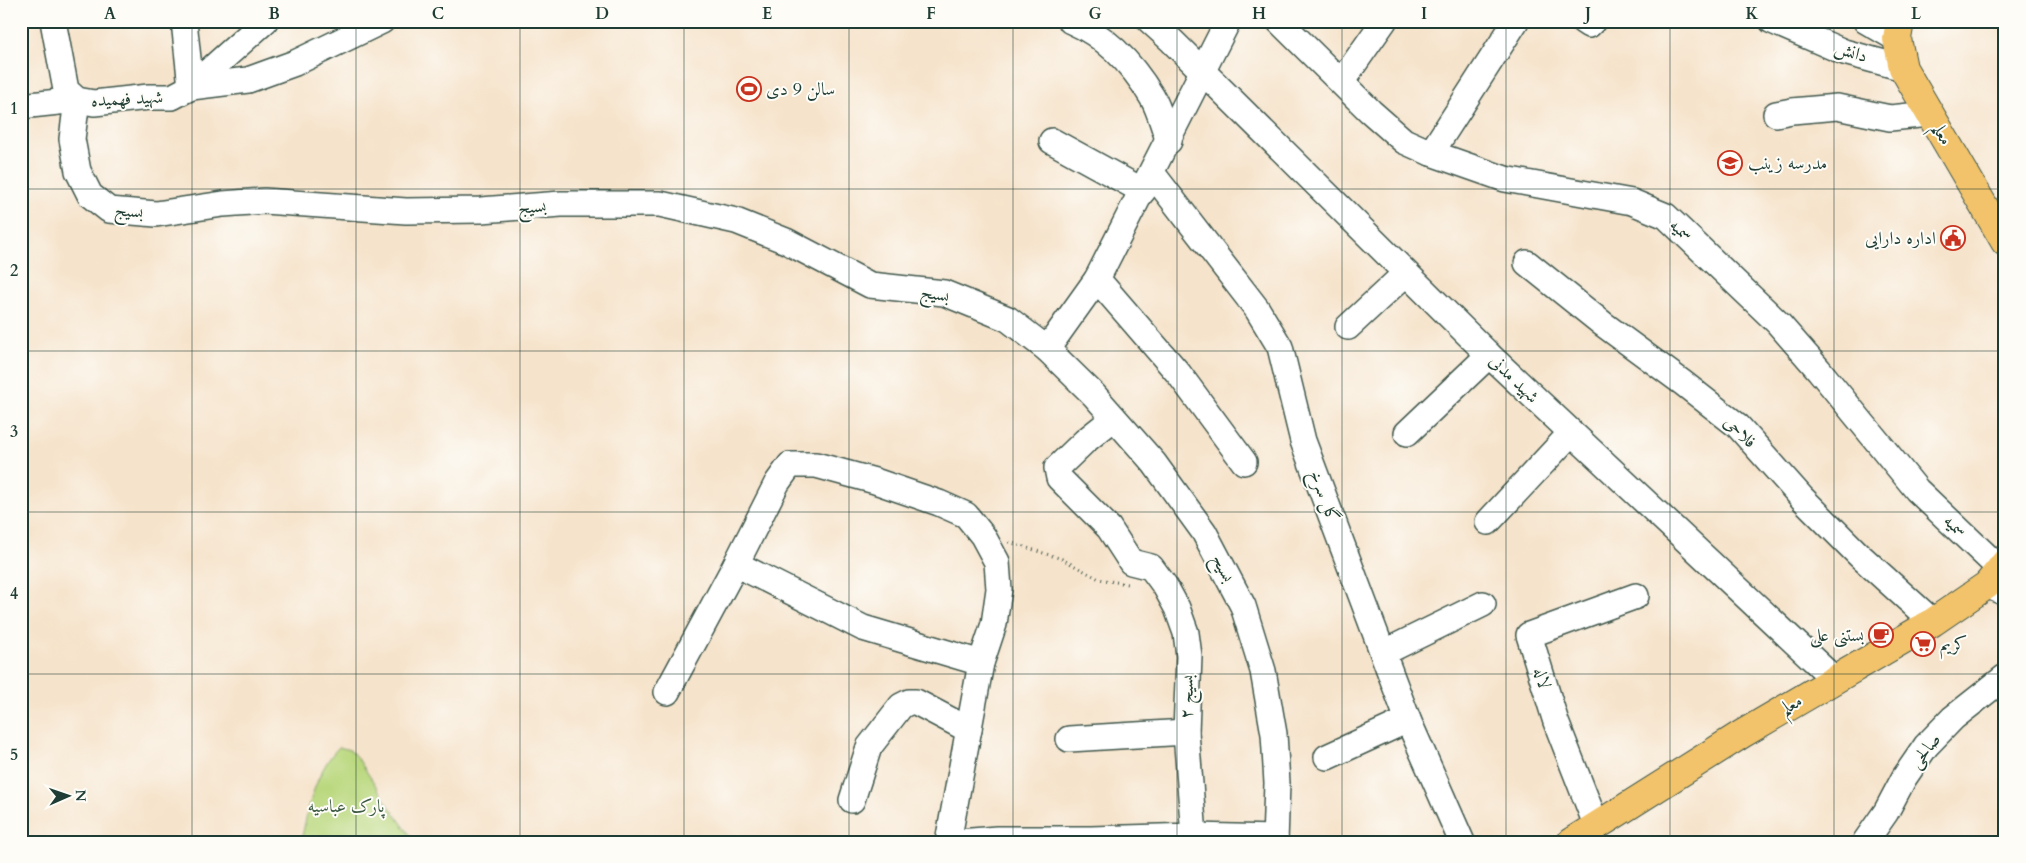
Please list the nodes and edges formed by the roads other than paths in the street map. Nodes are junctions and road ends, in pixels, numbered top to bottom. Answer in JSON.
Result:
{"nodes":[{"id":1,"x":53,"y":21,"type":"edge"},
{"id":2,"x":184,"y":21,"type":"edge"},
{"id":3,"x":265,"y":21,"type":"edge"},
{"id":4,"x":382,"y":21,"type":"edge"},
{"id":5,"x":1071,"y":21,"type":"edge"},
{"id":6,"x":1150,"y":21,"type":"edge"},
{"id":7,"x":1228,"y":21,"type":"edge"},
{"id":8,"x":1279,"y":21,"type":"edge"},
{"id":9,"x":1384,"y":21,"type":"edge"},
{"id":10,"x":1516,"y":21,"type":"edge"},
{"id":11,"x":1582,"y":21,"type":"edge"},
{"id":12,"x":1593,"y":21,"type":"edge"},
{"id":13,"x":1772,"y":21,"type":"edge"},
{"id":14,"x":1866,"y":21,"type":"edge"},
{"id":15,"x":1898,"y":30,"type":"edge"},
{"id":16,"x":1903,"y":68,"type":"junction"},
{"id":17,"x":1202,"y":71,"type":"junction"},
{"id":18,"x":1342,"y":81,"type":"junction"},
{"id":19,"x":191,"y":87,"type":"junction"},
{"id":20,"x":77,"y":100,"type":"junction"},
{"id":21,"x":21,"y":106,"type":"edge"},
{"id":22,"x":1776,"y":114,"type":"dead end"},
{"id":23,"x":1930,"y":114,"type":"junction"},
{"id":24,"x":1052,"y":141,"type":"dead end"},
{"id":25,"x":1169,"y":141,"type":"junction"},
{"id":26,"x":1431,"y":153,"type":"junction"},
{"id":27,"x":1148,"y":182,"type":"junction"},
{"id":28,"x":2005,"y":242,"type":"edge"},
{"id":29,"x":1527,"y":263,"type":"dead end"},
{"id":30,"x":1405,"y":274,"type":"junction"},
{"id":31,"x":1097,"y":279,"type":"junction"},
{"id":32,"x":1348,"y":327,"type":"dead end"},
{"id":33,"x":1047,"y":350,"type":"junction"},
{"id":34,"x":1489,"y":355,"type":"junction"},
{"id":35,"x":1114,"y":418,"type":"junction"},
{"id":36,"x":1407,"y":433,"type":"dead end"},
{"id":37,"x":1571,"y":433,"type":"junction"},
{"id":38,"x":1244,"y":462,"type":"dead end"},
{"id":39,"x":1488,"y":522,"type":"dead end"},
{"id":40,"x":736,"y":564,"type":"junction"},
{"id":41,"x":1999,"y":578,"type":"edge"},
{"id":42,"x":1636,"y":596,"type":"dead end"},
{"id":43,"x":1483,"y":604,"type":"dead end"},
{"id":44,"x":1934,"y":622,"type":"junction"},
{"id":45,"x":1383,"y":653,"type":"junction"},
{"id":46,"x":981,"y":663,"type":"junction"},
{"id":47,"x":2005,"y":676,"type":"edge"},
{"id":48,"x":1834,"y":679,"type":"junction"},
{"id":49,"x":667,"y":692,"type":"dead end"},
{"id":50,"x":1408,"y":720,"type":"junction"},
{"id":51,"x":969,"y":730,"type":"junction"},
{"id":52,"x":1186,"y":732,"type":"junction"},
{"id":53,"x":1069,"y":739,"type":"dead end"},
{"id":54,"x":1327,"y":757,"type":"dead end"},
{"id":55,"x":852,"y":800,"type":"dead end"},
{"id":56,"x":1194,"y":836,"type":"junction"},
{"id":57,"x":1582,"y":837,"type":"edge"},
{"id":58,"x":1275,"y":840,"type":"edge"},
{"id":59,"x":948,"y":842,"type":"edge"},
{"id":60,"x":959,"y":842,"type":"edge"},
{"id":61,"x":1462,"y":842,"type":"edge"},
{"id":62,"x":1865,"y":842,"type":"edge"}],
"edges":[{"from":1,"to":20,"type":"street","name":"شهید فهمیده"},
{"from":2,"to":19,"type":"street"},
{"from":3,"to":19,"type":"street","name":"شهید فهمیده"},
{"from":4,"to":19,"type":"street"},
{"from":5,"to":25,"type":"street"},
{"from":6,"to":17,"type":"street","name":"شهید مدنی"},
{"from":7,"to":17,"type":"street"},
{"from":8,"to":18,"type":"street","name":"سمیه"},
{"from":9,"to":18,"type":"street"},
{"from":10,"to":26,"type":"street"},
{"from":11,"to":12,"type":"street"},
{"from":13,"to":16,"type":"street","name":"دانش"},
{"from":14,"to":15,"type":"street"},
{"from":15,"to":16,"type":"main road","name":"معلم"},
{"from":16,"to":23,"type":"main road","name":"معلم"},
{"from":17,"to":25,"type":"street"},
{"from":17,"to":30,"type":"street","name":"شهید مدنی"},
{"from":18,"to":26,"type":"street","name":"سمیه"},
{"from":19,"to":20,"type":"street","name":"شهید فهمیده"},
{"from":20,"to":21,"type":"street"},
{"from":20,"to":33,"type":"street","name":"بسیج"},
{"from":22,"to":23,"type":"street"},
{"from":23,"to":28,"type":"main road","name":"معلم"},
{"from":24,"to":27,"type":"street"},
{"from":25,"to":27,"type":"street"},
{"from":26,"to":41,"type":"street","name":"سمیه"},
{"from":27,"to":31,"type":"street"},
{"from":27,"to":45,"type":"street","name":"گل سرخ"},
{"from":29,"to":44,"type":"street","name":"فلاحی"},
{"from":30,"to":32,"type":"street"},
{"from":30,"to":34,"type":"street","name":"شهید مدنی"},
{"from":31,"to":33,"type":"street"},
{"from":31,"to":38,"type":"street"},
{"from":33,"to":35,"type":"street","name":"بسیح"},
{"from":34,"to":36,"type":"street"},
{"from":34,"to":37,"type":"street","name":"شهید مدنی"},
{"from":35,"to":52,"type":"street","name":"بسیج ۲"},
{"from":35,"to":58,"type":"street","name":"بسیح"},
{"from":37,"to":39,"type":"street"},
{"from":37,"to":48,"type":"street","name":"شهید مدنی"},
{"from":40,"to":46,"type":"street"},
{"from":40,"to":46,"type":"street"},
{"from":40,"to":49,"type":"street"},
{"from":41,"to":44,"type":"main road","name":"معلم"},
{"from":42,"to":57,"type":"street","name":"لاله"},
{"from":43,"to":45,"type":"street"},
{"from":44,"to":48,"type":"main road","name":"معلم"},
{"from":45,"to":50,"type":"street","name":"گل سرخ"},
{"from":46,"to":51,"type":"street"},
{"from":47,"to":62,"type":"street","name":"صالحی"},
{"from":48,"to":57,"type":"main road","name":"معلم"},
{"from":50,"to":54,"type":"street"},
{"from":50,"to":61,"type":"street","name":"گل سرخ"},
{"from":51,"to":55,"type":"street"},
{"from":51,"to":59,"type":"street"},
{"from":52,"to":53,"type":"street"},
{"from":52,"to":56,"type":"street","name":"بسیج ۲"},
{"from":56,"to":58,"type":"street"},
{"from":56,"to":60,"type":"street"}]}
